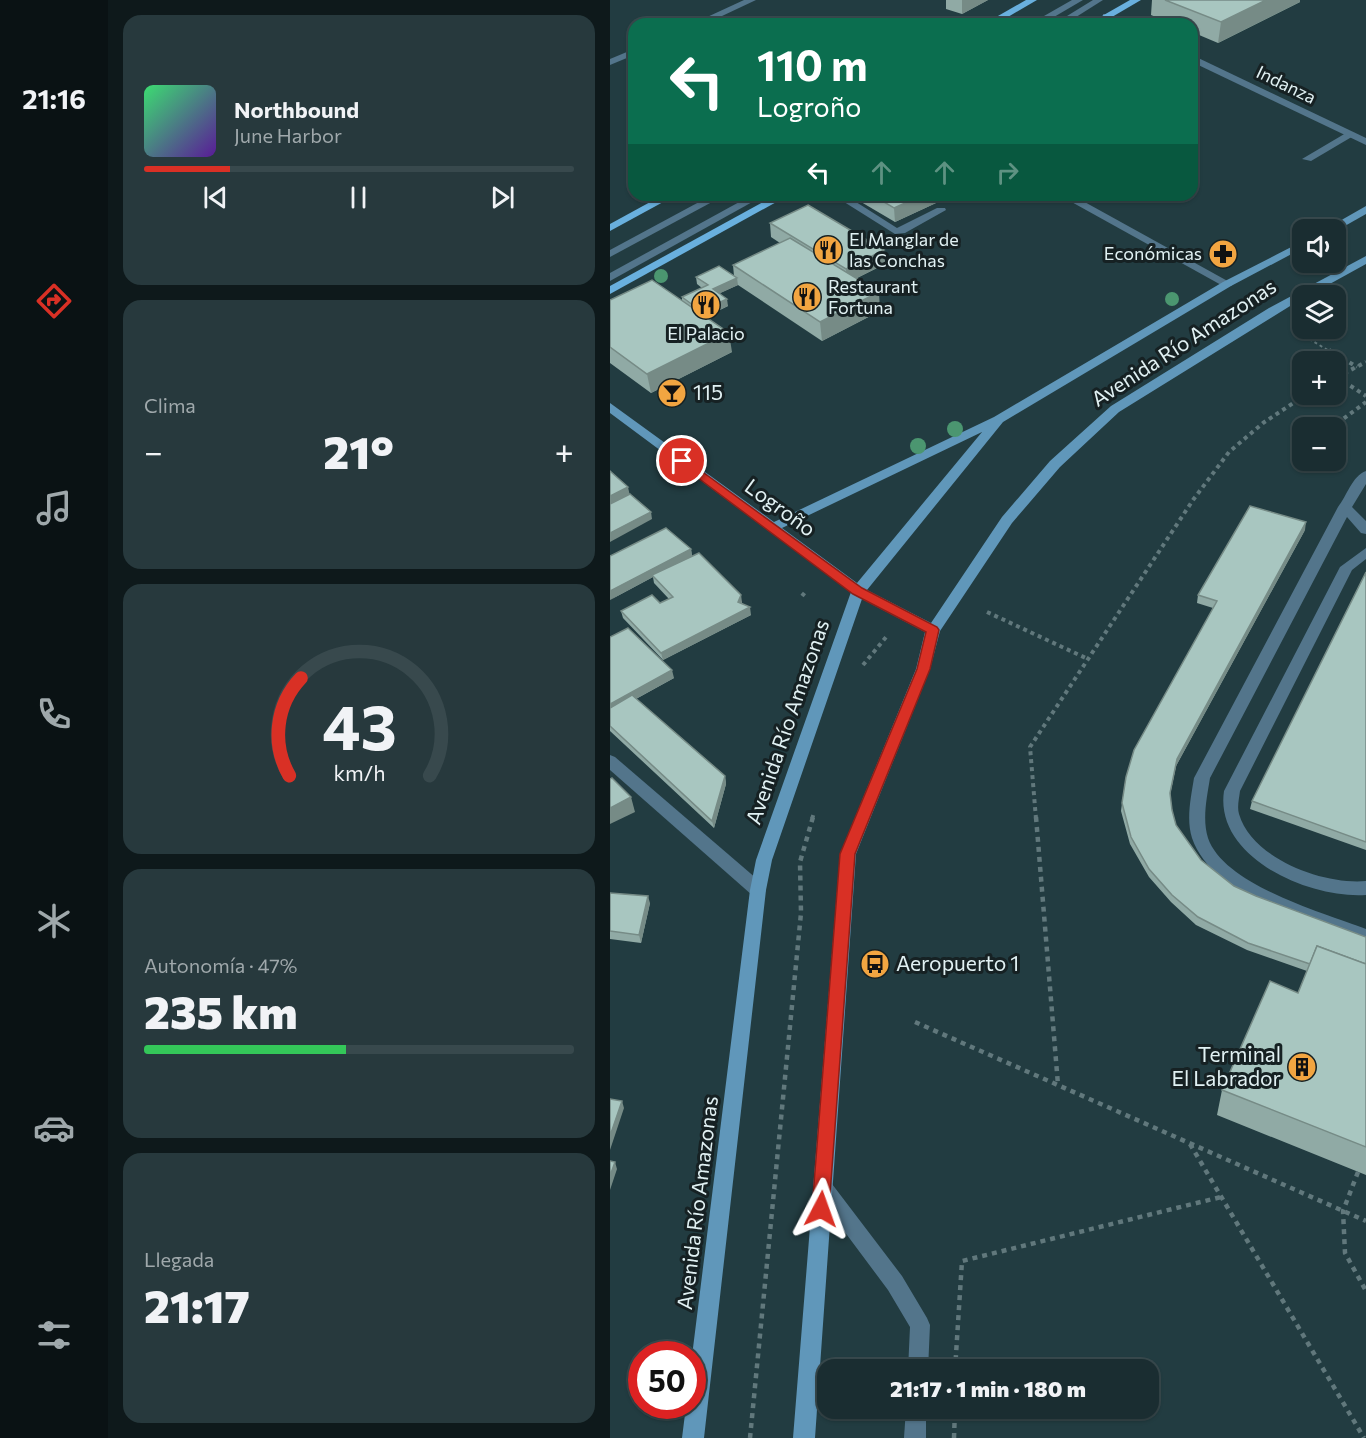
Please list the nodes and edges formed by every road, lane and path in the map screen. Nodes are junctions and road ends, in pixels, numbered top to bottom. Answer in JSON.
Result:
{"nodes":[{"id":1,"x":752,"y":0,"type":"edge"},
{"id":2,"x":1033,"y":0,"type":"edge"},
{"id":3,"x":1079,"y":0,"type":"edge"},
{"id":4,"x":1099,"y":0,"type":"edge"},
{"id":5,"x":1137,"y":0,"type":"edge"},
{"id":6,"x":1106,"y":16,"type":"junction"},
{"id":7,"x":711,"y":18,"type":"edge"},
{"id":8,"x":1000,"y":18,"type":"edge"},
{"id":9,"x":1046,"y":18,"type":"edge"},
{"id":10,"x":1069,"y":18,"type":"edge"},
{"id":11,"x":1103,"y":18,"type":"edge"},
{"id":12,"x":1110,"y":18,"type":"edge"},
{"id":13,"x":628,"y":54,"type":"edge"},
{"id":14,"x":1198,"y":61,"type":"edge"},
{"id":15,"x":610,"y":62,"type":"edge"},
{"id":16,"x":1350,"y":135,"type":"junction"},
{"id":17,"x":1366,"y":142,"type":"edge"},
{"id":18,"x":1307,"y":159,"type":"dead end"},
{"id":19,"x":660,"y":201,"type":"edge"},
{"id":20,"x":709,"y":201,"type":"edge"},
{"id":21,"x":749,"y":201,"type":"edge"},
{"id":22,"x":773,"y":201,"type":"edge"},
{"id":23,"x":848,"y":201,"type":"edge"},
{"id":24,"x":1075,"y":201,"type":"edge"},
{"id":25,"x":1366,"y":209,"type":"edge"},
{"id":26,"x":941,"y":210,"type":"dead end"},
{"id":27,"x":1346,"y":220,"type":"edge"},
{"id":28,"x":610,"y":228,"type":"edge"},
{"id":29,"x":1292,"y":250,"type":"edge"},
{"id":30,"x":610,"y":254,"type":"edge"},
{"id":31,"x":1366,"y":259,"type":"edge"},
{"id":32,"x":610,"y":278,"type":"edge"},
{"id":33,"x":1227,"y":284,"type":"junction"},
{"id":34,"x":610,"y":291,"type":"edge"},
{"id":35,"x":1309,"y":339,"type":"edge"},
{"id":36,"x":1366,"y":362,"type":"edge"},
{"id":37,"x":1357,"y":367,"type":"junction"},
{"id":38,"x":1346,"y":372,"type":"edge"},
{"id":39,"x":1346,"y":383,"type":"edge"},
{"id":40,"x":1366,"y":396,"type":"edge"},
{"id":41,"x":1366,"y":402,"type":"edge"},
{"id":42,"x":1292,"y":404,"type":"edge"},
{"id":43,"x":610,"y":407,"type":"edge"},
{"id":44,"x":1346,"y":417,"type":"edge"},
{"id":45,"x":999,"y":419,"type":"junction"},
{"id":46,"x":1366,"y":475,"type":"edge"},
{"id":47,"x":1345,"y":507,"type":"junction"},
{"id":48,"x":772,"y":528,"type":"junction"},
{"id":49,"x":1366,"y":530,"type":"edge"},
{"id":50,"x":1366,"y":552,"type":"edge"},
{"id":51,"x":806,"y":591,"type":"dead end"},
{"id":52,"x":858,"y":591,"type":"junction"},
{"id":53,"x":802,"y":596,"type":"dead end"},
{"id":54,"x":987,"y":612,"type":"dead end"},
{"id":55,"x":904,"y":616,"type":"junction"},
{"id":56,"x":932,"y":630,"type":"junction"},
{"id":57,"x":1088,"y":659,"type":"junction"},
{"id":58,"x":859,"y":670,"type":"dead end"},
{"id":59,"x":610,"y":761,"type":"edge"},
{"id":60,"x":816,"y":805,"type":"dead end"},
{"id":61,"x":1366,"y":888,"type":"edge"},
{"id":62,"x":758,"y":890,"type":"junction"},
{"id":63,"x":1366,"y":936,"type":"edge"},
{"id":64,"x":915,"y":1022,"type":"dead end"},
{"id":65,"x":1058,"y":1085,"type":"junction"},
{"id":66,"x":1189,"y":1143,"type":"junction"},
{"id":67,"x":1358,"y":1172,"type":"edge"},
{"id":68,"x":822,"y":1185,"type":"junction"},
{"id":69,"x":1221,"y":1197,"type":"junction"},
{"id":70,"x":1343,"y":1211,"type":"junction"},
{"id":71,"x":1366,"y":1221,"type":"edge"},
{"id":72,"x":1366,"y":1291,"type":"edge"},
{"id":73,"x":918,"y":1359,"type":"edge"},
{"id":74,"x":956,"y":1359,"type":"edge"},
{"id":75,"x":916,"y":1419,"type":"edge"},
{"id":76,"x":955,"y":1419,"type":"edge"},
{"id":77,"x":693,"y":1438,"type":"edge"},
{"id":78,"x":750,"y":1438,"type":"edge"},
{"id":79,"x":804,"y":1438,"type":"edge"},
{"id":80,"x":915,"y":1438,"type":"edge"},
{"id":81,"x":954,"y":1438,"type":"edge"},
{"id":82,"x":1364,"y":1438,"type":"edge"}],
"edges":[{"from":1,"to":7,"type":"street"},
{"from":2,"to":8,"type":"main road"},
{"from":3,"to":9,"type":"street"},
{"from":4,"to":10,"type":"street"},
{"from":5,"to":6,"type":"main road"},
{"from":6,"to":11,"type":"main road"},
{"from":6,"to":12,"type":"street"},
{"from":13,"to":15,"type":"street"},
{"from":14,"to":16,"type":"street","name":"Indanza"},
{"from":16,"to":17,"type":"street","name":"Indanza"},
{"from":16,"to":18,"type":"street"},
{"from":19,"to":28,"type":"main road"},
{"from":20,"to":30,"type":"street"},
{"from":21,"to":32,"type":"street"},
{"from":22,"to":34,"type":"main road"},
{"from":23,"to":26,"type":"street"},
{"from":24,"to":33,"type":"street"},
{"from":25,"to":27,"type":"main road"},
{"from":29,"to":33,"type":"main road","name":"Avenida Río Amazonas"},
{"from":31,"to":56,"type":"main road","name":"Avenida Río Amazonas"},
{"from":33,"to":45,"type":"main road","name":"Avenida Río Amazonas"},
{"from":35,"to":37,"type":"path"},
{"from":36,"to":37,"type":"path"},
{"from":37,"to":38,"type":"path"},
{"from":39,"to":40,"type":"path"},
{"from":41,"to":44,"type":"path"},
{"from":42,"to":57,"type":"path"},
{"from":43,"to":48,"type":"main road","name":"Logroño"},
{"from":45,"to":48,"type":"main road"},
{"from":45,"to":52,"type":"main road","name":"Avenida Río Amazonas"},
{"from":46,"to":47,"type":"street"},
{"from":47,"to":49,"type":"street"},
{"from":47,"to":63,"type":"street"},
{"from":48,"to":52,"type":"main road","name":"Logroño"},
{"from":50,"to":61,"type":"street"},
{"from":51,"to":53,"type":"path"},
{"from":52,"to":55,"type":"main road","name":"Logroño"},
{"from":52,"to":62,"type":"main road","name":"Avenida Río Amazonas"},
{"from":54,"to":57,"type":"path"},
{"from":55,"to":56,"type":"main road","name":"Logroño"},
{"from":55,"to":58,"type":"path"},
{"from":56,"to":68,"type":"main road","name":"Avenida Río Amazonas"},
{"from":57,"to":65,"type":"path"},
{"from":59,"to":62,"type":"street"},
{"from":60,"to":78,"type":"path"},
{"from":62,"to":77,"type":"main road","name":"Avenida Río Amazonas"},
{"from":64,"to":65,"type":"path"},
{"from":65,"to":66,"type":"path"},
{"from":66,"to":69,"type":"path"},
{"from":66,"to":70,"type":"path"},
{"from":67,"to":70,"type":"path"},
{"from":68,"to":73,"type":"street"},
{"from":68,"to":79,"type":"main road","name":"Avenida Río Amazonas"},
{"from":69,"to":74,"type":"path"},
{"from":69,"to":82,"type":"path"},
{"from":70,"to":71,"type":"path"},
{"from":70,"to":72,"type":"path"},
{"from":75,"to":80,"type":"street"},
{"from":76,"to":81,"type":"path"}]}
